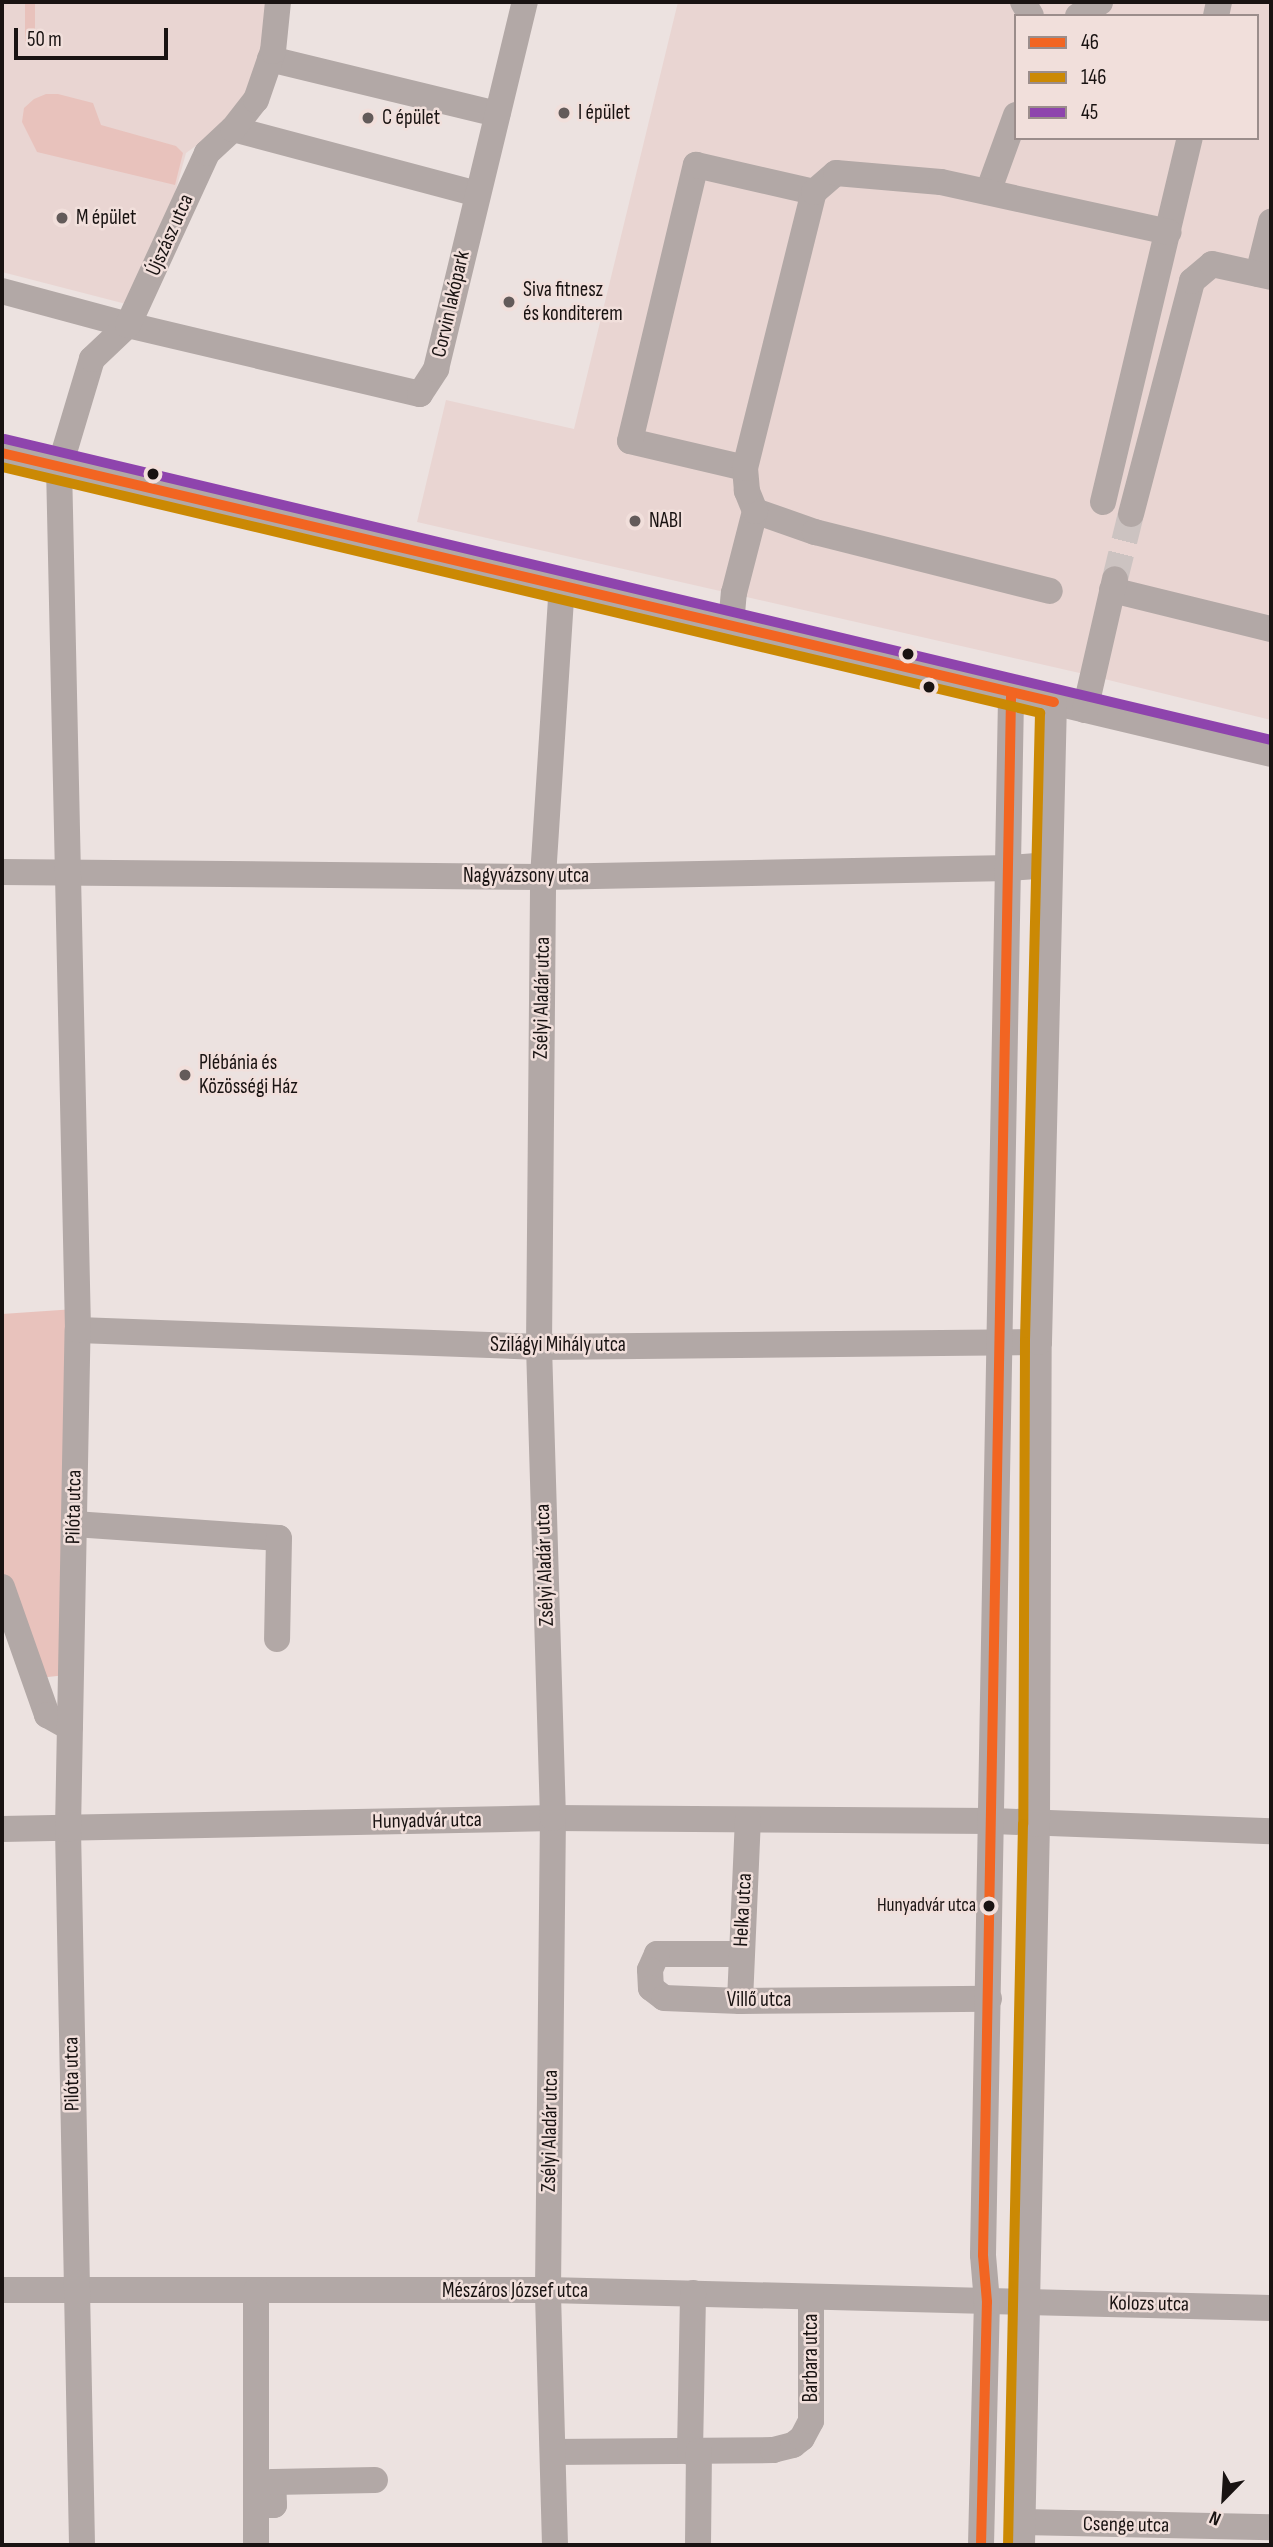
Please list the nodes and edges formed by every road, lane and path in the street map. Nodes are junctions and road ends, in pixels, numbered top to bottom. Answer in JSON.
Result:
{"nodes":[{"id":1,"x":278,"y":2,"type":"edge"},
{"id":2,"x":525,"y":2,"type":"edge"},
{"id":3,"x":1100,"y":2,"type":"edge"},
{"id":4,"x":1081,"y":14,"type":"edge"},
{"id":5,"x":270,"y":59,"type":"junction"},
{"id":6,"x":497,"y":114,"type":"junction"},
{"id":7,"x":1014,"y":120,"type":"edge"},
{"id":8,"x":233,"y":129,"type":"junction"},
{"id":9,"x":1189,"y":140,"type":"edge"},
{"id":10,"x":814,"y":192,"type":"junction"},
{"id":11,"x":988,"y":192,"type":"junction"},
{"id":12,"x":478,"y":194,"type":"junction"},
{"id":13,"x":1271,"y":222,"type":"edge"},
{"id":14,"x":1169,"y":232,"type":"junction"},
{"id":15,"x":1265,"y":275,"type":"edge"},
{"id":16,"x":2,"y":291,"type":"edge"},
{"id":17,"x":128,"y":325,"type":"junction"},
{"id":18,"x":2,"y":453,"type":"edge"},
{"id":19,"x":59,"y":468,"type":"junction"},
{"id":20,"x":746,"y":468,"type":"junction"},
{"id":21,"x":1103,"y":502,"type":"tunnel mouth"},
{"id":22,"x":754,"y":510,"type":"junction"},
{"id":23,"x":1131,"y":514,"type":"tunnel mouth"},
{"id":24,"x":562,"y":584,"type":"junction"},
{"id":25,"x":1050,"y":591,"type":"dead end"},
{"id":26,"x":731,"y":625,"type":"junction"},
{"id":27,"x":1271,"y":629,"type":"edge"},
{"id":28,"x":1011,"y":692,"type":"junction"},
{"id":29,"x":1054,"y":702,"type":"junction"},
{"id":30,"x":1085,"y":710,"type":"junction"},
{"id":31,"x":1271,"y":754,"type":"edge"},
{"id":32,"x":1050,"y":865,"type":"junction"},
{"id":33,"x":1010,"y":868,"type":"junction"},
{"id":34,"x":2,"y":872,"type":"edge"},
{"id":35,"x":70,"y":873,"type":"junction"},
{"id":36,"x":543,"y":877,"type":"junction"},
{"id":37,"x":78,"y":1329,"type":"junction"},
{"id":38,"x":999,"y":1341,"type":"junction"},
{"id":39,"x":1040,"y":1342,"type":"junction"},
{"id":40,"x":539,"y":1347,"type":"junction"},
{"id":41,"x":74,"y":1524,"type":"junction"},
{"id":42,"x":2,"y":1587,"type":"edge"},
{"id":43,"x":277,"y":1639,"type":"dead end"},
{"id":44,"x":70,"y":1728,"type":"junction"},
{"id":45,"x":553,"y":1818,"type":"junction"},
{"id":46,"x":748,"y":1820,"type":"junction"},
{"id":47,"x":993,"y":1821,"type":"junction"},
{"id":48,"x":1037,"y":1824,"type":"junction"},
{"id":49,"x":2,"y":1829,"type":"edge"},
{"id":50,"x":68,"y":1829,"type":"junction"},
{"id":51,"x":1271,"y":1831,"type":"edge"},
{"id":52,"x":740,"y":1954,"type":"junction"},
{"id":53,"x":989,"y":1999,"type":"junction"},
{"id":54,"x":740,"y":2001,"type":"junction"},
{"id":55,"x":75,"y":2289,"type":"junction"},
{"id":56,"x":2,"y":2290,"type":"edge"},
{"id":57,"x":548,"y":2290,"type":"junction"},
{"id":58,"x":256,"y":2291,"type":"junction"},
{"id":59,"x":693,"y":2293,"type":"junction"},
{"id":60,"x":811,"y":2297,"type":"junction"},
{"id":61,"x":988,"y":2302,"type":"junction"},
{"id":62,"x":1027,"y":2302,"type":"junction"},
{"id":63,"x":1271,"y":2308,"type":"edge"},
{"id":64,"x":553,"y":2452,"type":"junction"},
{"id":65,"x":694,"y":2452,"type":"junction"},
{"id":66,"x":375,"y":2480,"type":"dead end"},
{"id":67,"x":256,"y":2505,"type":"junction"},
{"id":68,"x":1271,"y":2527,"type":"edge"},
{"id":69,"x":1022,"y":2534,"type":"edge"},
{"id":70,"x":82,"y":2545,"type":"edge"},
{"id":71,"x":256,"y":2545,"type":"edge"},
{"id":72,"x":555,"y":2545,"type":"edge"},
{"id":73,"x":698,"y":2545,"type":"edge"},
{"id":74,"x":981,"y":2545,"type":"edge"}],
"edges":[{"from":1,"to":5,"type":"street","name":"Újszász utca"},
{"from":2,"to":6,"type":"street","name":"Corvin lakópark"},
{"from":3,"to":4,"type":"street"},
{"from":5,"to":6,"type":"street"},
{"from":5,"to":8,"type":"street","name":"Újszász utca"},
{"from":6,"to":12,"type":"street","name":"Corvin lakópark"},
{"from":7,"to":11,"type":"street"},
{"from":8,"to":12,"type":"street"},
{"from":8,"to":17,"type":"street","name":"Újszász utca"},
{"from":9,"to":14,"type":"street"},
{"from":10,"to":11,"type":"street"},
{"from":10,"to":20,"type":"street"},
{"from":10,"to":20,"type":"street"},
{"from":11,"to":14,"type":"street"},
{"from":12,"to":17,"type":"street","name":"Corvin lakópark"},
{"from":13,"to":15,"type":"street"},
{"from":14,"to":21,"type":"street"},
{"from":15,"to":23,"type":"street"},
{"from":16,"to":17,"type":"street"},
{"from":17,"to":19,"type":"street","name":"Újszász utca"},
{"from":18,"to":19,"type":"street"},
{"from":19,"to":24,"type":"street"},
{"from":19,"to":35,"type":"street","name":"Pilóta utca"},
{"from":20,"to":22,"type":"street"},
{"from":22,"to":25,"type":"street"},
{"from":22,"to":26,"type":"street"},
{"from":24,"to":26,"type":"street"},
{"from":24,"to":36,"type":"street","name":"Zsélyi Aladár utca"},
{"from":26,"to":28,"type":"street"},
{"from":27,"to":30,"type":"street"},
{"from":28,"to":29,"type":"street"},
{"from":28,"to":33,"type":"street"},
{"from":29,"to":30,"type":"street"},
{"from":29,"to":32,"type":"street"},
{"from":30,"to":31,"type":"street"},
{"from":32,"to":33,"type":"street","name":"Nagyvázsony utca"},
{"from":32,"to":39,"type":"street"},
{"from":33,"to":36,"type":"street","name":"Nagyvázsony utca"},
{"from":33,"to":38,"type":"street"},
{"from":34,"to":35,"type":"street","name":"Nagyvázsony utca"},
{"from":35,"to":36,"type":"street","name":"Nagyvázsony utca"},
{"from":35,"to":37,"type":"street","name":"Pilóta utca"},
{"from":36,"to":40,"type":"street","name":"Zsélyi Aladár utca"},
{"from":37,"to":40,"type":"street","name":"Szilágyi Mihály utca"},
{"from":37,"to":41,"type":"street","name":"Pilóta utca"},
{"from":38,"to":39,"type":"street","name":"Szilágyi Mihály utca"},
{"from":38,"to":40,"type":"street","name":"Szilágyi Mihály utca"},
{"from":38,"to":47,"type":"street"},
{"from":39,"to":48,"type":"street"},
{"from":40,"to":45,"type":"street","name":"Zsélyi Aladár utca"},
{"from":41,"to":43,"type":"street"},
{"from":41,"to":44,"type":"street","name":"Pilóta utca"},
{"from":42,"to":44,"type":"street"},
{"from":44,"to":50,"type":"street","name":"Pilóta utca"},
{"from":45,"to":46,"type":"street","name":"Hunyadvár utca"},
{"from":45,"to":50,"type":"street","name":"Hunyadvár utca"},
{"from":45,"to":57,"type":"street","name":"Zsélyi Aladár utca"},
{"from":46,"to":47,"type":"street","name":"Hunyadvár utca"},
{"from":46,"to":52,"type":"street","name":"Helka utca"},
{"from":47,"to":48,"type":"street","name":"Hunyadvár utca"},
{"from":47,"to":53,"type":"street"},
{"from":48,"to":51,"type":"street","name":"Hunyadvár utca"},
{"from":48,"to":62,"type":"street"},
{"from":49,"to":50,"type":"street","name":"Hunyadvár utca"},
{"from":50,"to":55,"type":"street","name":"Pilóta utca"},
{"from":52,"to":54,"type":"street","name":"Helka utca"},
{"from":52,"to":54,"type":"street","name":"Villő utca"},
{"from":53,"to":54,"type":"street","name":"Villő utca"},
{"from":53,"to":61,"type":"street"},
{"from":55,"to":56,"type":"street","name":"Mészáros József utca"},
{"from":55,"to":58,"type":"street","name":"Mészáros József utca"},
{"from":55,"to":70,"type":"street","name":"Pilóta utca"},
{"from":57,"to":58,"type":"street","name":"Mészáros József utca"},
{"from":57,"to":59,"type":"street","name":"Mészáros József utca"},
{"from":57,"to":64,"type":"street","name":"Zsélyi Aladár utca"},
{"from":58,"to":67,"type":"street"},
{"from":59,"to":60,"type":"street","name":"Mészáros József utca"},
{"from":59,"to":65,"type":"street"},
{"from":60,"to":61,"type":"street","name":"Mészáros József utca"},
{"from":60,"to":65,"type":"street","name":"Barbara utca"},
{"from":61,"to":62,"type":"street","name":"Mészáros József utca"},
{"from":61,"to":74,"type":"street"},
{"from":62,"to":63,"type":"street","name":"Kolozs utca"},
{"from":62,"to":69,"type":"street"},
{"from":64,"to":65,"type":"street","name":"Barbara utca"},
{"from":64,"to":72,"type":"street","name":"Zsélyi Aladár utca"},
{"from":65,"to":73,"type":"street"},
{"from":66,"to":67,"type":"street"},
{"from":67,"to":71,"type":"street"},
{"from":68,"to":69,"type":"street","name":"Csenge utca"}]}
